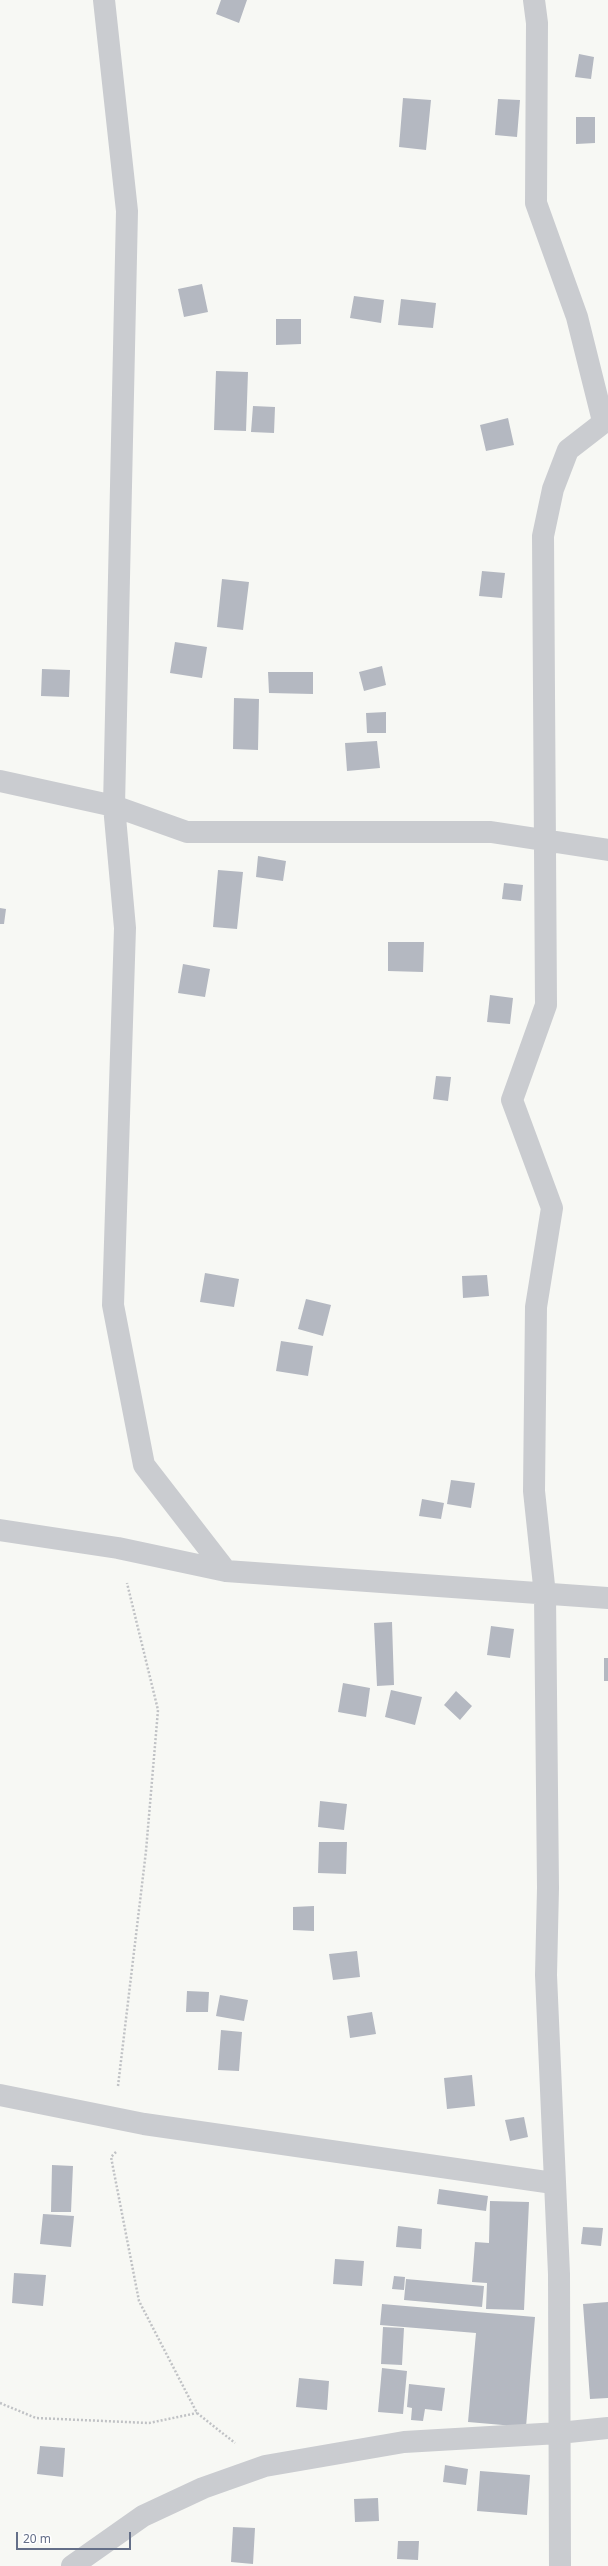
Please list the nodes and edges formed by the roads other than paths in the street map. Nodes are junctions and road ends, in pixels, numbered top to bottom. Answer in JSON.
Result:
{"nodes":[{"id":1,"x":104,"y":0,"type":"edge"},
{"id":2,"x":534,"y":0,"type":"edge"},
{"id":3,"x":548,"y":0,"type":"edge"},
{"id":4,"x":537,"y":22,"type":"junction"},
{"id":5,"x":606,"y":420,"type":"edge"},
{"id":6,"x":0,"y":781,"type":"edge"},
{"id":7,"x":114,"y":806,"type":"junction"},
{"id":8,"x":544,"y":838,"type":"junction"},
{"id":9,"x":608,"y":850,"type":"edge"},
{"id":10,"x":0,"y":1530,"type":"edge"},
{"id":11,"x":226,"y":1571,"type":"junction"},
{"id":12,"x":545,"y":1595,"type":"junction"},
{"id":13,"x":608,"y":1598,"type":"edge"},
{"id":14,"x":0,"y":2095,"type":"edge"},
{"id":15,"x":553,"y":2183,"type":"junction"},
{"id":16,"x":608,"y":2428,"type":"edge"},
{"id":17,"x":559,"y":2433,"type":"junction"},
{"id":18,"x":72,"y":2566,"type":"edge"},
{"id":19,"x":560,"y":2566,"type":"edge"}],
"edges":[{"from":1,"to":7,"type":"street"},
{"from":2,"to":4,"type":"street"},
{"from":3,"to":4,"type":"street"},
{"from":4,"to":5,"type":"street"},
{"from":5,"to":8,"type":"street"},
{"from":6,"to":7,"type":"street"},
{"from":7,"to":8,"type":"street"},
{"from":7,"to":11,"type":"street"},
{"from":8,"to":9,"type":"street"},
{"from":8,"to":12,"type":"street"},
{"from":10,"to":11,"type":"street"},
{"from":11,"to":12,"type":"street"},
{"from":12,"to":13,"type":"street"},
{"from":12,"to":15,"type":"street"},
{"from":14,"to":15,"type":"street"},
{"from":15,"to":17,"type":"street"},
{"from":16,"to":17,"type":"street"},
{"from":17,"to":18,"type":"street"},
{"from":17,"to":19,"type":"street"}]}
